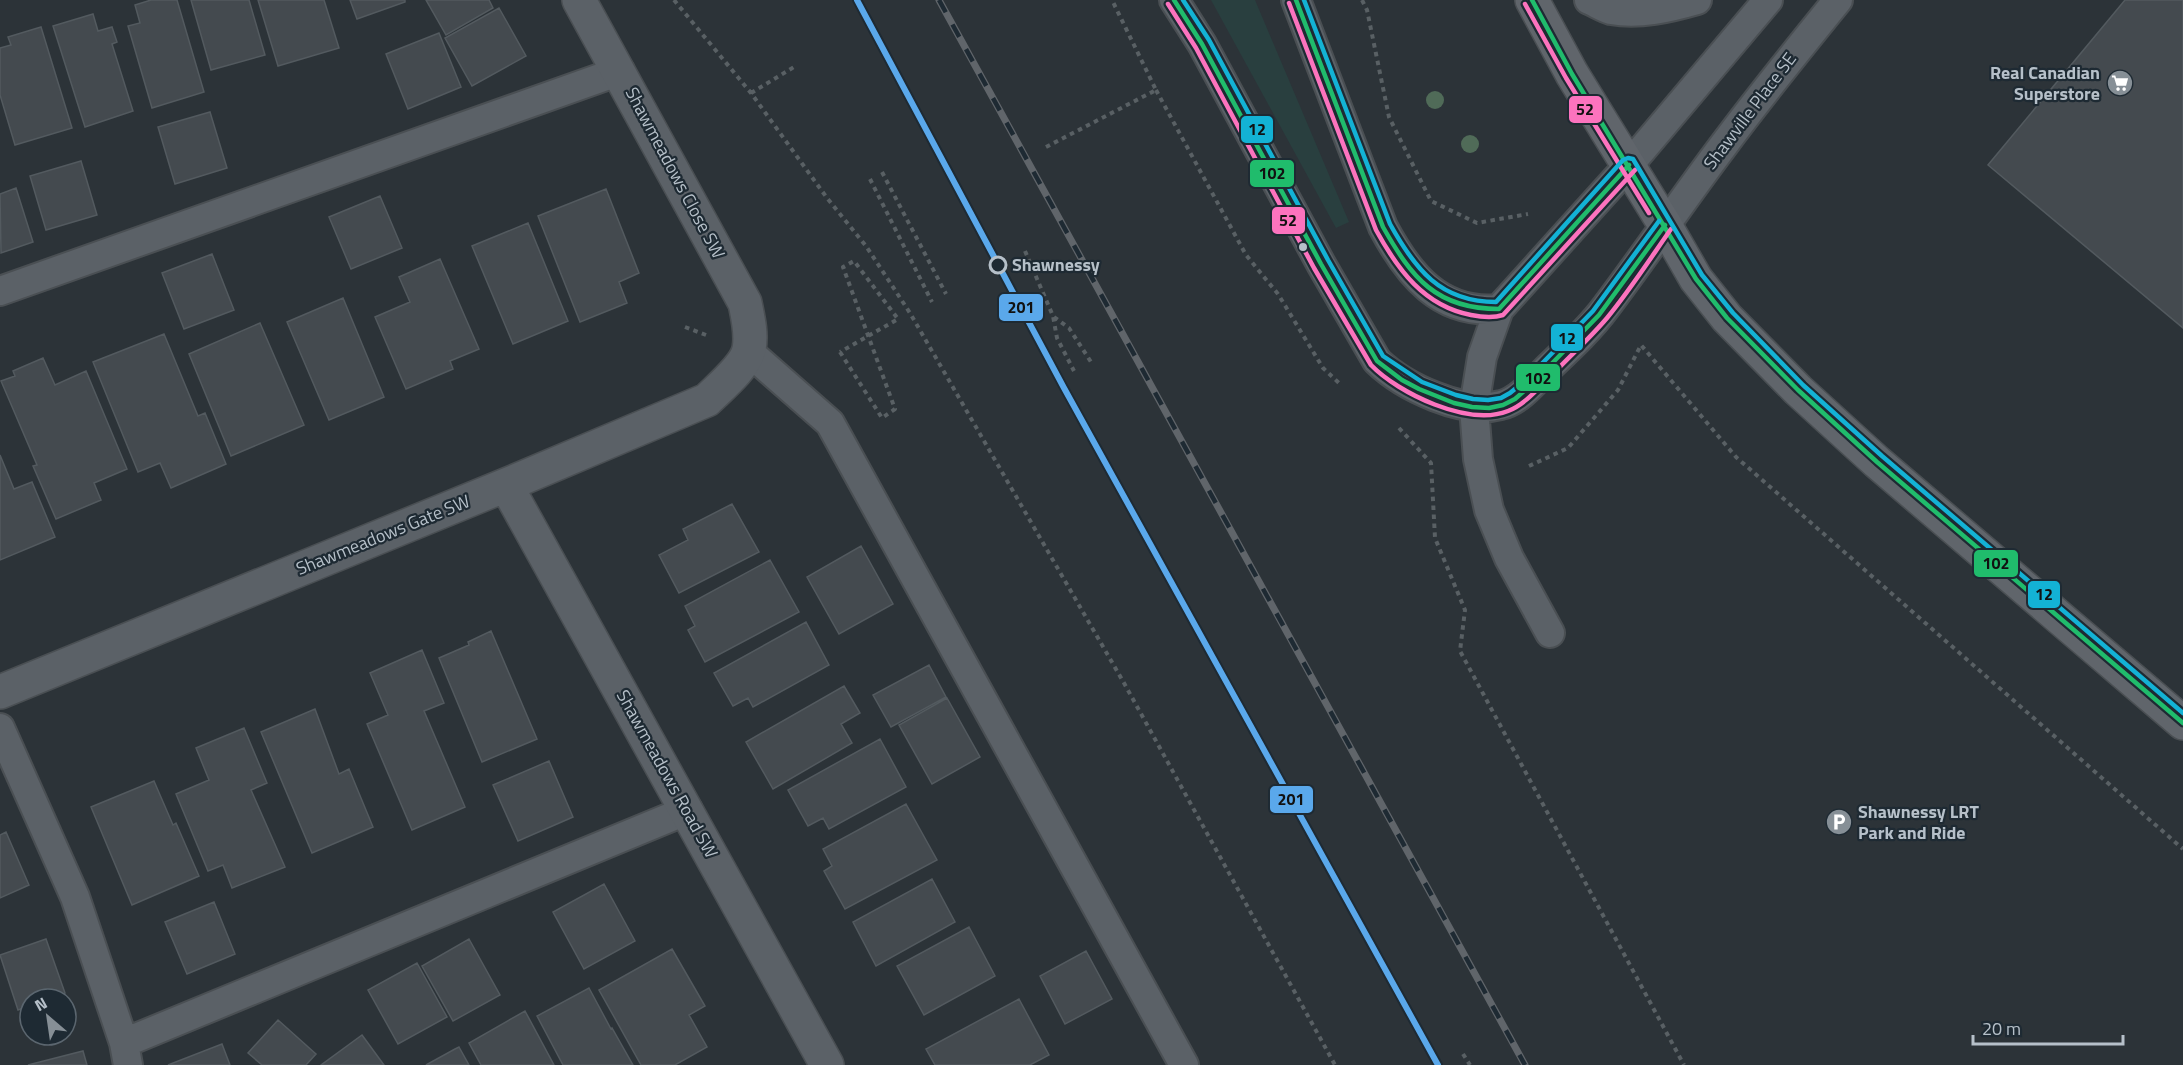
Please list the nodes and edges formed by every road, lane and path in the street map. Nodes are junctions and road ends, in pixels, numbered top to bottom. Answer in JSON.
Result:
{"nodes":[{"id":1,"x":579,"y":0,"type":"edge"},
{"id":2,"x":674,"y":0,"type":"edge"},
{"id":3,"x":1112,"y":0,"type":"edge"},
{"id":4,"x":1174,"y":0,"type":"edge"},
{"id":5,"x":1296,"y":0,"type":"edge"},
{"id":6,"x":1362,"y":0,"type":"edge"},
{"id":7,"x":1509,"y":0,"type":"edge"},
{"id":8,"x":1532,"y":0,"type":"edge"},
{"id":9,"x":1589,"y":0,"type":"edge"},
{"id":10,"x":1697,"y":0,"type":"edge"},
{"id":11,"x":1768,"y":0,"type":"edge"},
{"id":12,"x":1838,"y":0,"type":"edge"},
{"id":13,"x":794,"y":68,"type":"dead end"},
{"id":14,"x":620,"y":71,"type":"junction"},
{"id":15,"x":1572,"y":74,"type":"junction"},
{"id":16,"x":1156,"y":90,"type":"junction"},
{"id":17,"x":751,"y":93,"type":"junction"},
{"id":18,"x":1046,"y":147,"type":"dead end"},
{"id":19,"x":1629,"y":165,"type":"junction"},
{"id":20,"x":882,"y":172,"type":"dead end"},
{"id":21,"x":870,"y":179,"type":"dead end"},
{"id":22,"x":1530,"y":214,"type":"dead end"},
{"id":23,"x":1665,"y":225,"type":"junction"},
{"id":24,"x":1025,"y":251,"type":"dead end"},
{"id":25,"x":0,"y":291,"type":"edge"},
{"id":26,"x":946,"y":294,"type":"dead end"},
{"id":27,"x":932,"y":302,"type":"dead end"},
{"id":28,"x":1499,"y":309,"type":"junction"},
{"id":29,"x":1053,"y":316,"type":"junction"},
{"id":30,"x":868,"y":335,"type":"junction"},
{"id":31,"x":749,"y":352,"type":"junction"},
{"id":32,"x":1091,"y":362,"type":"dead end"},
{"id":33,"x":1074,"y":371,"type":"dead end"},
{"id":34,"x":1345,"y":389,"type":"dead end"},
{"id":35,"x":1473,"y":407,"type":"junction"},
{"id":36,"x":1392,"y":423,"type":"dead end"},
{"id":37,"x":1529,"y":466,"type":"dead end"},
{"id":38,"x":506,"y":485,"type":"junction"},
{"id":39,"x":1550,"y":633,"type":"dead end"},
{"id":40,"x":0,"y":692,"type":"edge"},
{"id":41,"x":2183,"y":723,"type":"edge"},
{"id":42,"x":0,"y":728,"type":"edge"},
{"id":43,"x":688,"y":810,"type":"junction"},
{"id":44,"x":2183,"y":849,"type":"edge"},
{"id":45,"x":126,"y":1054,"type":"edge"},
{"id":46,"x":1462,"y":1054,"type":"dead end"},
{"id":47,"x":827,"y":1065,"type":"edge"},
{"id":48,"x":1184,"y":1065,"type":"edge"},
{"id":49,"x":1335,"y":1065,"type":"edge"},
{"id":50,"x":1470,"y":1065,"type":"edge"},
{"id":51,"x":1684,"y":1065,"type":"edge"}],
"edges":[{"from":1,"to":14,"type":"street","name":"Shawmeadows Close SW"},
{"from":2,"to":17,"type":"path"},
{"from":3,"to":16,"type":"path"},
{"from":4,"to":35,"type":"lane"},
{"from":5,"to":28,"type":"lane"},
{"from":6,"to":22,"type":"path"},
{"from":7,"to":15,"type":"street"},
{"from":8,"to":15,"type":"street"},
{"from":9,"to":10,"type":"lane"},
{"from":11,"to":19,"type":"lane"},
{"from":12,"to":23,"type":"lane","name":"Shawville Place SE"},
{"from":13,"to":17,"type":"path"},
{"from":14,"to":25,"type":"lane"},
{"from":14,"to":31,"type":"street","name":"Shawmeadows Close SW"},
{"from":15,"to":19,"type":"street"},
{"from":16,"to":18,"type":"path"},
{"from":16,"to":34,"type":"path"},
{"from":17,"to":49,"type":"path"},
{"from":19,"to":23,"type":"street"},
{"from":19,"to":28,"type":"lane"},
{"from":20,"to":26,"type":"path"},
{"from":21,"to":27,"type":"path"},
{"from":23,"to":35,"type":"lane","name":"Shawville Place SE"},
{"from":23,"to":41,"type":"street"},
{"from":24,"to":29,"type":"path"},
{"from":28,"to":35,"type":"lane"},
{"from":29,"to":32,"type":"path"},
{"from":29,"to":33,"type":"path"},
{"from":30,"to":30,"type":"path"},
{"from":30,"to":30,"type":"path"},
{"from":31,"to":38,"type":"street","name":"Shawmeadows Gate SW"},
{"from":31,"to":48,"type":"lane"},
{"from":35,"to":39,"type":"lane"},
{"from":36,"to":51,"type":"path"},
{"from":37,"to":44,"type":"path"},
{"from":38,"to":40,"type":"street","name":"Shawmeadows Gate SW"},
{"from":38,"to":43,"type":"street","name":"Shawmeadows Road SW"},
{"from":42,"to":45,"type":"lane"},
{"from":43,"to":45,"type":"lane"},
{"from":43,"to":47,"type":"street","name":"Shawmeadows Road SW"},
{"from":46,"to":50,"type":"path"}]}
